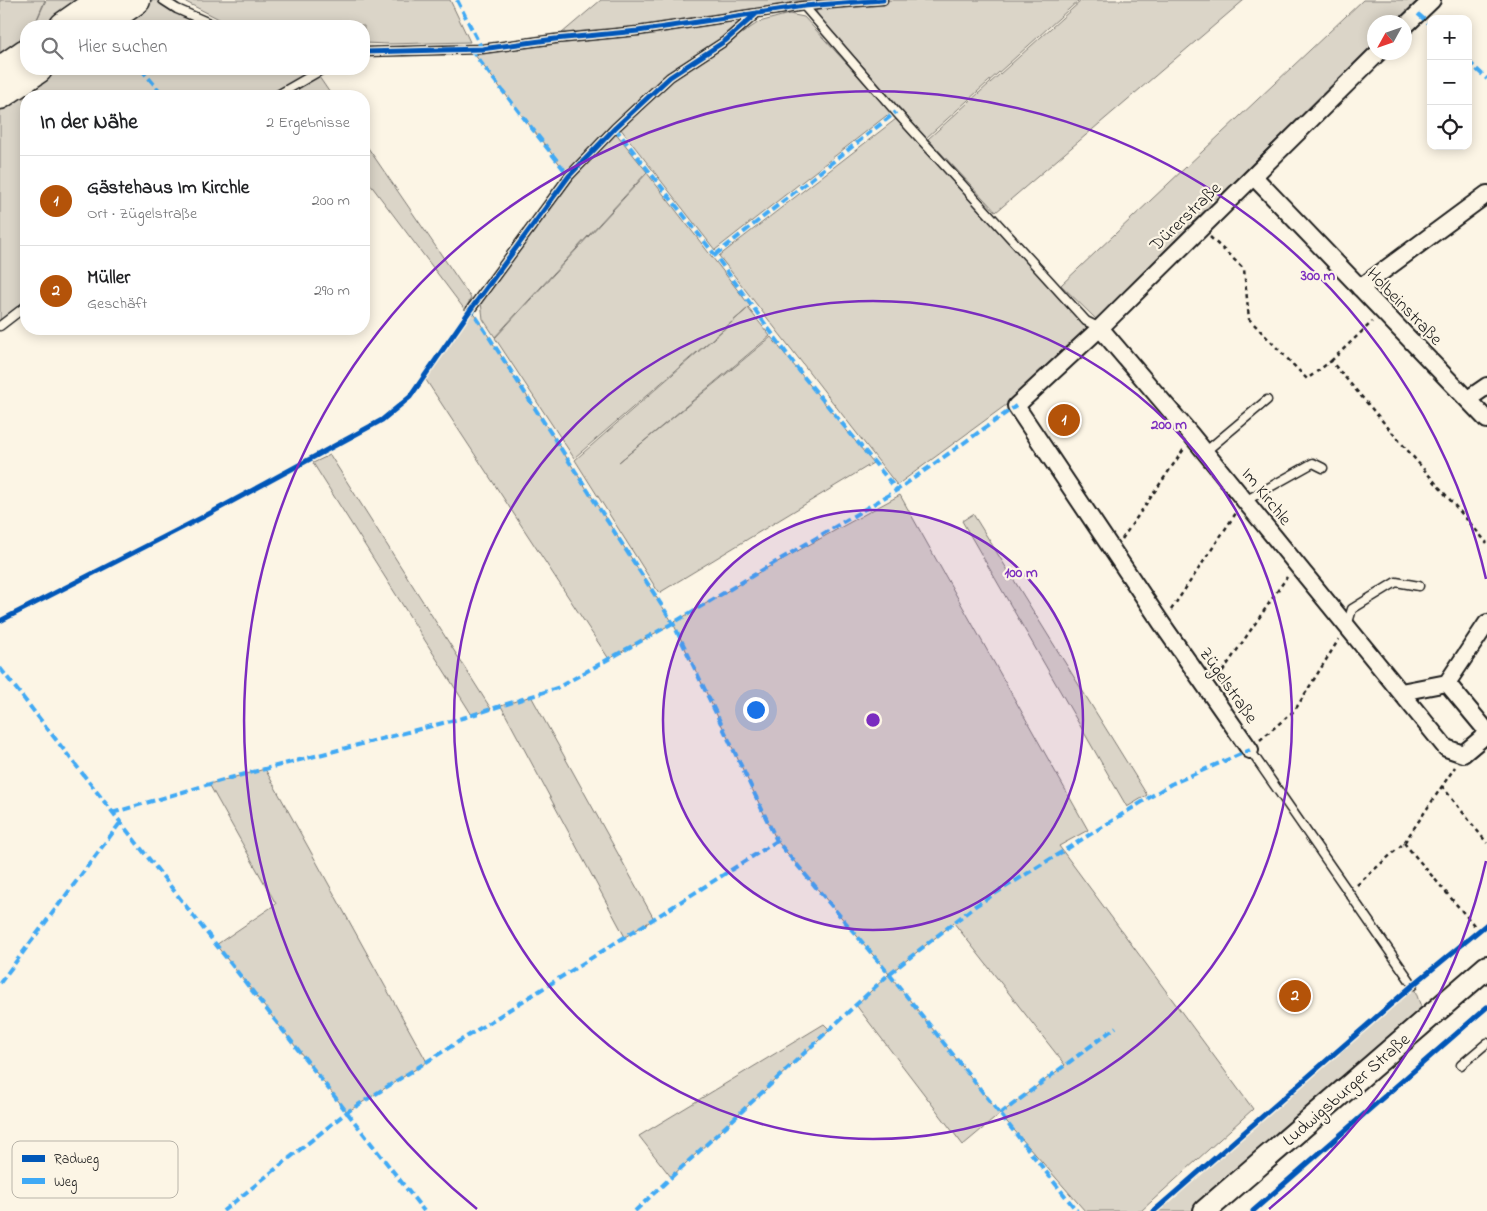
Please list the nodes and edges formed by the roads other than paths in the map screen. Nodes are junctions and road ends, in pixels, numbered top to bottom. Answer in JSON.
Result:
{"nodes":[{"id":1,"x":136,"y":0,"type":"edge"},
{"id":2,"x":163,"y":0,"type":"edge"},
{"id":3,"x":883,"y":0,"type":"edge"},
{"id":4,"x":1432,"y":0,"type":"edge"},
{"id":5,"x":804,"y":6,"type":"junction"},
{"id":6,"x":757,"y":13,"type":"junction"},
{"id":7,"x":87,"y":16,"type":"edge"},
{"id":8,"x":1412,"y":19,"type":"edge"},
{"id":9,"x":202,"y":20,"type":"edge"},
{"id":10,"x":370,"y":52,"type":"edge"},
{"id":11,"x":20,"y":57,"type":"edge"},
{"id":12,"x":1371,"y":60,"type":"edge"},
{"id":13,"x":0,"y":71,"type":"edge"},
{"id":14,"x":29,"y":75,"type":"edge"},
{"id":15,"x":313,"y":75,"type":"edge"},
{"id":16,"x":286,"y":90,"type":"edge"},
{"id":17,"x":0,"y":95,"type":"edge"},
{"id":18,"x":1254,"y":177,"type":"junction"},
{"id":19,"x":1487,"y":194,"type":"edge"},
{"id":20,"x":1360,"y":288,"type":"junction"},
{"id":21,"x":471,"y":309,"type":"dead end"},
{"id":22,"x":20,"y":311,"type":"edge"},
{"id":23,"x":0,"y":326,"type":"edge"},
{"id":24,"x":1100,"y":328,"type":"junction"},
{"id":25,"x":1487,"y":386,"type":"edge"},
{"id":26,"x":1267,"y":400,"type":"dead end"},
{"id":27,"x":1468,"y":400,"type":"junction"},
{"id":28,"x":1016,"y":406,"type":"joint"},
{"id":29,"x":1487,"y":420,"type":"edge"},
{"id":30,"x":1205,"y":452,"type":"junction"},
{"id":31,"x":1323,"y":468,"type":"dead end"},
{"id":32,"x":1244,"y":500,"type":"junction"},
{"id":33,"x":1419,"y":586,"type":"dead end"},
{"id":34,"x":1487,"y":623,"type":"edge"},
{"id":35,"x":1347,"y":626,"type":"junction"},
{"id":36,"x":1447,"y":683,"type":"junction"},
{"id":37,"x":1401,"y":692,"type":"junction"},
{"id":38,"x":1250,"y":750,"type":"joint"},
{"id":39,"x":1487,"y":967,"type":"edge"},
{"id":40,"x":1413,"y":985,"type":"dead end"},
{"id":41,"x":1487,"y":1043,"type":"edge"},
{"id":42,"x":1461,"y":1065,"type":"dead end"},
{"id":43,"x":1205,"y":1211,"type":"edge"}],
"edges":[{"from":1,"to":7,"type":"highway"},
{"from":2,"to":9,"type":"lane"},
{"from":3,"to":5,"type":"lane"},
{"from":4,"to":8,"type":"street"},
{"from":5,"to":6,"type":"lane"},
{"from":5,"to":24,"type":"lane"},
{"from":6,"to":10,"type":"lane"},
{"from":6,"to":21,"type":"lane"},
{"from":11,"to":13,"type":"highway"},
{"from":12,"to":18,"type":"street","name":"Dürerstraße"},
{"from":14,"to":17,"type":"highway"},
{"from":15,"to":16,"type":"lane"},
{"from":18,"to":20,"type":"street","name":"Holbeinstraße"},
{"from":18,"to":24,"type":"street","name":"Dürerstraße"},
{"from":19,"to":20,"type":"street"},
{"from":20,"to":27,"type":"street","name":"Holbeinstraße"},
{"from":22,"to":23,"type":"lane"},
{"from":24,"to":28,"type":"street","name":"Dürerstraße"},
{"from":24,"to":30,"type":"street","name":"Im Kirchle"},
{"from":25,"to":27,"type":"street"},
{"from":26,"to":30,"type":"lane"},
{"from":27,"to":29,"type":"street","name":"Holbeinstraße"},
{"from":28,"to":38,"type":"street","name":"Zügelstraße"},
{"from":30,"to":32,"type":"street","name":"Im Kirchle"},
{"from":31,"to":32,"type":"lane"},
{"from":32,"to":35,"type":"street","name":"Im Kirchle"},
{"from":33,"to":35,"type":"lane"},
{"from":34,"to":36,"type":"street"},
{"from":35,"to":37,"type":"street","name":"Im Kirchle"},
{"from":36,"to":37,"type":"street"},
{"from":36,"to":37,"type":"street","name":"Im Kirchle"},
{"from":38,"to":40,"type":"lane","name":"Zügelstraße"},
{"from":39,"to":43,"type":"main road","name":"Ludwigsburger Straße"},
{"from":41,"to":42,"type":"lane"}]}
